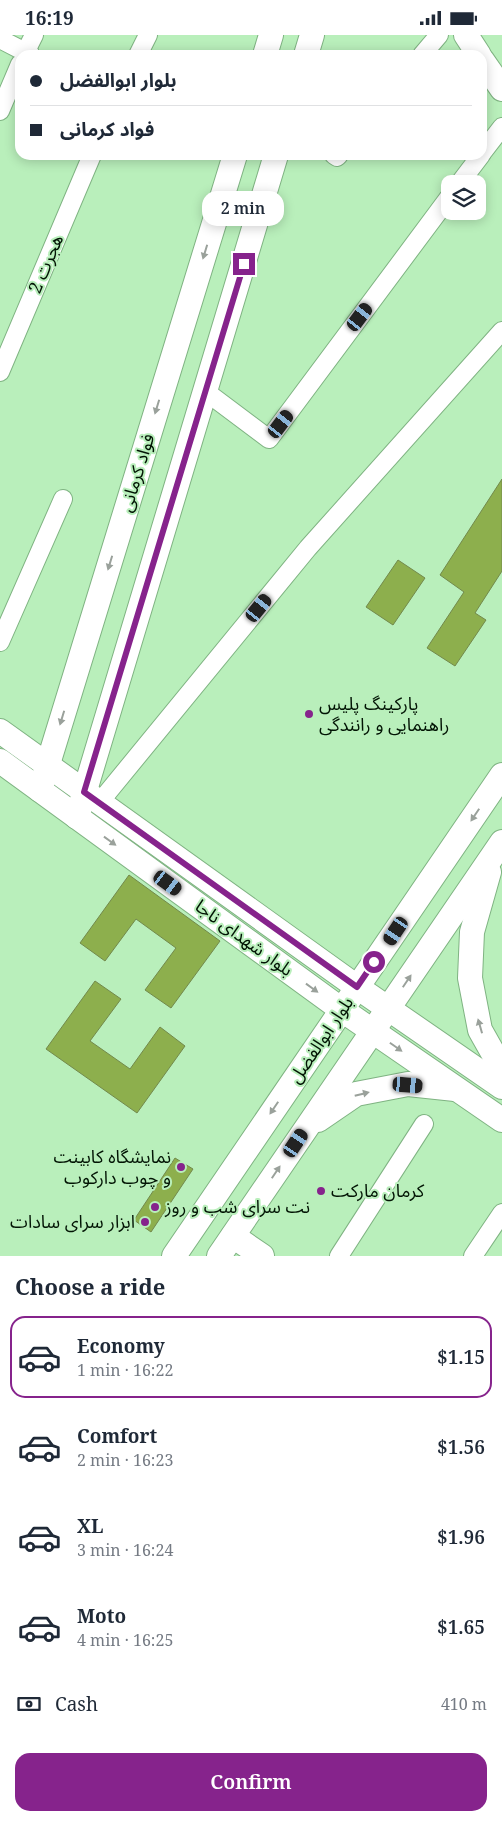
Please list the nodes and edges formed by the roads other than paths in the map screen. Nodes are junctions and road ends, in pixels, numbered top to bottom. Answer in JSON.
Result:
{"nodes":[{"id":1,"x":34,"y":35,"type":"edge"},
{"id":2,"x":148,"y":35,"type":"edge"},
{"id":3,"x":271,"y":35,"type":"edge"},
{"id":4,"x":312,"y":35,"type":"edge"},
{"id":5,"x":439,"y":35,"type":"edge"},
{"id":6,"x":466,"y":35,"type":"edge"},
{"id":7,"x":0,"y":39,"type":"edge"},
{"id":8,"x":16,"y":50,"type":"edge"},
{"id":9,"x":28,"y":50,"type":"edge"},
{"id":10,"x":140,"y":50,"type":"edge"},
{"id":11,"x":266,"y":50,"type":"edge"},
{"id":12,"x":308,"y":50,"type":"edge"},
{"id":13,"x":426,"y":50,"type":"edge"},
{"id":14,"x":476,"y":50,"type":"edge"},
{"id":15,"x":487,"y":67,"type":"edge"},
{"id":16,"x":15,"y":78,"type":"edge"},
{"id":17,"x":502,"y":89,"type":"edge"},
{"id":18,"x":0,"y":111,"type":"edge"},
{"id":19,"x":502,"y":127,"type":"edge"},
{"id":20,"x":487,"y":147,"type":"edge"},
{"id":21,"x":90,"y":160,"type":"edge"},
{"id":22,"x":233,"y":160,"type":"edge"},
{"id":23,"x":274,"y":160,"type":"edge"},
{"id":24,"x":477,"y":160,"type":"edge"},
{"id":25,"x":466,"y":175,"type":"edge"},
{"id":26,"x":441,"y":208,"type":"edge"},
{"id":27,"x":502,"y":331,"type":"edge"},
{"id":28,"x":0,"y":372,"type":"edge"},
{"id":29,"x":205,"y":391,"type":"junction"},
{"id":30,"x":63,"y":499,"type":"dead end"},
{"id":31,"x":0,"y":642,"type":"edge"},
{"id":32,"x":0,"y":731,"type":"edge"},
{"id":33,"x":0,"y":761,"type":"edge"},
{"id":34,"x":48,"y":766,"type":"junction"},
{"id":35,"x":502,"y":775,"type":"edge"},
{"id":36,"x":40,"y":790,"type":"junction"},
{"id":37,"x":92,"y":797,"type":"junction"},
{"id":38,"x":77,"y":817,"type":"junction"},
{"id":39,"x":498,"y":848,"type":"edge"},
{"id":40,"x":357,"y":987,"type":"junction"},
{"id":41,"x":388,"y":1009,"type":"junction"},
{"id":42,"x":342,"y":1010,"type":"junction"},
{"id":43,"x":373,"y":1031,"type":"junction"},
{"id":44,"x":502,"y":1069,"type":"edge"},
{"id":45,"x":502,"y":1087,"type":"edge"},
{"id":46,"x":456,"y":1089,"type":"junction"},
{"id":47,"x":502,"y":1120,"type":"edge"},
{"id":48,"x":424,"y":1124,"type":"dead end"},
{"id":49,"x":306,"y":1128,"type":"junction"},
{"id":50,"x":502,"y":1213,"type":"edge"},
{"id":51,"x":233,"y":1235,"type":"junction"},
{"id":52,"x":174,"y":1256,"type":"edge"},
{"id":53,"x":219,"y":1256,"type":"edge"},
{"id":54,"x":262,"y":1256,"type":"edge"},
{"id":55,"x":339,"y":1256,"type":"edge"},
{"id":56,"x":473,"y":1256,"type":"edge"}],
"edges":[{"from":1,"to":9,"type":"street"},
{"from":2,"to":10,"type":"street"},
{"from":3,"to":11,"type":"street"},
{"from":4,"to":12,"type":"street"},
{"from":5,"to":13,"type":"street"},
{"from":6,"to":14,"type":"street"},
{"from":7,"to":8,"type":"street"},
{"from":15,"to":17,"type":"street"},
{"from":16,"to":18,"type":"street"},
{"from":19,"to":20,"type":"street"},
{"from":21,"to":28,"type":"street","name":"هجرت 2"},
{"from":22,"to":34,"type":"street","name":"فواد کرمانی","one_way":true},
{"from":23,"to":29,"type":"street"},
{"from":24,"to":25,"type":"street"},
{"from":26,"to":29,"type":"street"},
{"from":27,"to":37,"type":"street"},
{"from":29,"to":37,"type":"street"},
{"from":30,"to":31,"type":"street"},
{"from":32,"to":34,"type":"street","name":"بلوار شهدای ناجا"},
{"from":33,"to":36,"type":"street","name":"بلوار شهدای ناجا"},
{"from":34,"to":36,"type":"street","name":"فواد کرمانی"},
{"from":34,"to":37,"type":"street","name":"بلوار شهدای ناجا"},
{"from":35,"to":40,"type":"street","name":"بلوار ابوالفضل","one_way":true},
{"from":36,"to":38,"type":"street","name":"بلوار شهدای ناجا"},
{"from":37,"to":38,"type":"street"},
{"from":37,"to":40,"type":"street","name":"بلوار شهدای ناجا"},
{"from":38,"to":42,"type":"street","name":"بلوار شهدای ناجا","one_way":true},
{"from":41,"to":39,"type":"street","one_way":true},
{"from":44,"to":39,"type":"street","one_way":true},
{"from":40,"to":41,"type":"street","name":"بلوار شهدای ناجا"},
{"from":40,"to":42,"type":"street","name":"بلوار ابوالفضل"},
{"from":41,"to":43,"type":"street"},
{"from":41,"to":45,"type":"street","name":"بلوار شهدای ناجا"},
{"from":42,"to":43,"type":"street","name":"بلوار شهدای ناجا"},
{"from":42,"to":52,"type":"street","name":"بلوار ابوالفضل","one_way":true},
{"from":43,"to":46,"type":"street","name":"بلوار شهدای ناجا","one_way":true},
{"from":43,"to":49,"type":"street"},
{"from":46,"to":47,"type":"street","name":"بلوار شهدای ناجا"},
{"from":49,"to":46,"type":"street","one_way":true},
{"from":48,"to":55,"type":"street"},
{"from":51,"to":49,"type":"street","one_way":true},
{"from":50,"to":56,"type":"street"},
{"from":51,"to":53,"type":"street"},
{"from":51,"to":54,"type":"street"}]}
